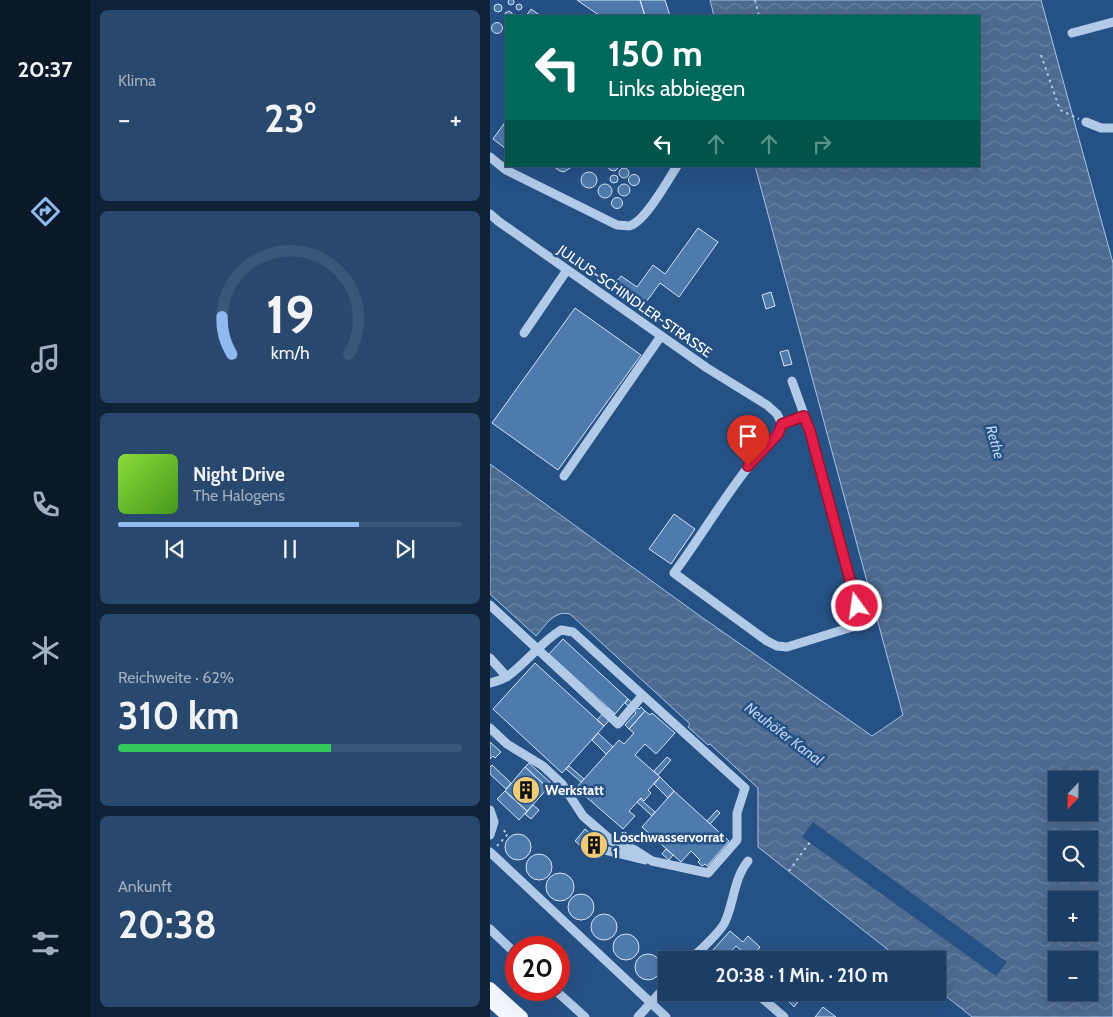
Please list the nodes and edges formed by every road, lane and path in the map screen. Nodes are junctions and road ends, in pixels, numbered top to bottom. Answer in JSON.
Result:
{"nodes":[{"id":1,"x":755,"y":0,"type":"edge"},
{"id":2,"x":759,"y":15,"type":"edge"},
{"id":3,"x":1113,"y":22,"type":"edge"},
{"id":4,"x":1072,"y":33,"type":"dead end"},
{"id":5,"x":1042,"y":55,"type":"dead end"},
{"id":6,"x":1086,"y":122,"type":"joint"},
{"id":7,"x":1113,"y":128,"type":"edge"},
{"id":8,"x":490,"y":158,"type":"edge"},
{"id":9,"x":676,"y":167,"type":"edge"},
{"id":10,"x":490,"y":214,"type":"edge"},
{"id":11,"x":567,"y":270,"type":"junction"},
{"id":12,"x":524,"y":333,"type":"dead end"},
{"id":13,"x":661,"y":336,"type":"junction"},
{"id":14,"x":792,"y":381,"type":"dead end"},
{"id":15,"x":804,"y":416,"type":"junction"},
{"id":16,"x":782,"y":424,"type":"junction"},
{"id":17,"x":564,"y":476,"type":"dead end"},
{"id":18,"x":490,"y":605,"type":"edge"},
{"id":19,"x":538,"y":650,"type":"junction"},
{"id":20,"x":490,"y":658,"type":"edge"},
{"id":21,"x":490,"y":672,"type":"edge"},
{"id":22,"x":498,"y":680,"type":"edge"},
{"id":23,"x":642,"y":696,"type":"junction"},
{"id":24,"x":490,"y":728,"type":"edge"},
{"id":25,"x":490,"y":810,"type":"edge"},
{"id":26,"x":490,"y":835,"type":"edge"},
{"id":27,"x":810,"y":842,"type":"dead end"},
{"id":28,"x":604,"y":850,"type":"dead end"},
{"id":29,"x":490,"y":852,"type":"edge"},
{"id":30,"x":652,"y":861,"type":"junction"},
{"id":31,"x":748,"y":861,"type":"dead end"},
{"id":32,"x":789,"y":871,"type":"dead end"},
{"id":33,"x":490,"y":930,"type":"edge"},
{"id":34,"x":505,"y":944,"type":"edge"},
{"id":35,"x":698,"y":951,"type":"edge"},
{"id":36,"x":490,"y":988,"type":"edge"},
{"id":37,"x":658,"y":994,"type":"edge"},
{"id":38,"x":490,"y":1001,"type":"edge"},
{"id":39,"x":567,"y":1001,"type":"edge"},
{"id":40,"x":765,"y":1001,"type":"edge"},
{"id":41,"x":650,"y":1003,"type":"junction"},
{"id":42,"x":508,"y":1017,"type":"edge"},
{"id":43,"x":522,"y":1017,"type":"edge"},
{"id":44,"x":584,"y":1017,"type":"edge"},
{"id":45,"x":638,"y":1017,"type":"edge"},
{"id":46,"x":666,"y":1017,"type":"edge"},
{"id":47,"x":784,"y":1017,"type":"edge"}],
"edges":[{"from":1,"to":2,"type":"path"},
{"from":3,"to":4,"type":"street"},
{"from":5,"to":6,"type":"path"},
{"from":6,"to":7,"type":"street"},
{"from":8,"to":9,"type":"street"},
{"from":10,"to":11,"type":"street","name":"JULIUS-SCHINDLER-STRASSE"},
{"from":11,"to":12,"type":"street"},
{"from":11,"to":13,"type":"street","name":"JULIUS-SCHINDLER-STRASSE"},
{"from":13,"to":16,"type":"street","name":"JULIUS-SCHINDLER-STRASSE"},
{"from":13,"to":17,"type":"street"},
{"from":14,"to":15,"type":"street"},
{"from":15,"to":16,"type":"street"},
{"from":15,"to":16,"type":"street"},
{"from":18,"to":19,"type":"street"},
{"from":19,"to":22,"type":"street"},
{"from":19,"to":23,"type":"street"},
{"from":19,"to":23,"type":"street"},
{"from":20,"to":22,"type":"street"},
{"from":21,"to":22,"type":"street"},
{"from":23,"to":30,"type":"street"},
{"from":24,"to":30,"type":"street"},
{"from":25,"to":26,"type":"street"},
{"from":27,"to":32,"type":"path"},
{"from":28,"to":30,"type":"street"},
{"from":29,"to":41,"type":"street"},
{"from":31,"to":35,"type":"street"},
{"from":33,"to":34,"type":"street"},
{"from":36,"to":43,"type":"main road"},
{"from":37,"to":41,"type":"street"},
{"from":38,"to":42,"type":"main road"},
{"from":39,"to":44,"type":"street"},
{"from":40,"to":47,"type":"street"},
{"from":41,"to":45,"type":"street"},
{"from":41,"to":46,"type":"street"}]}
